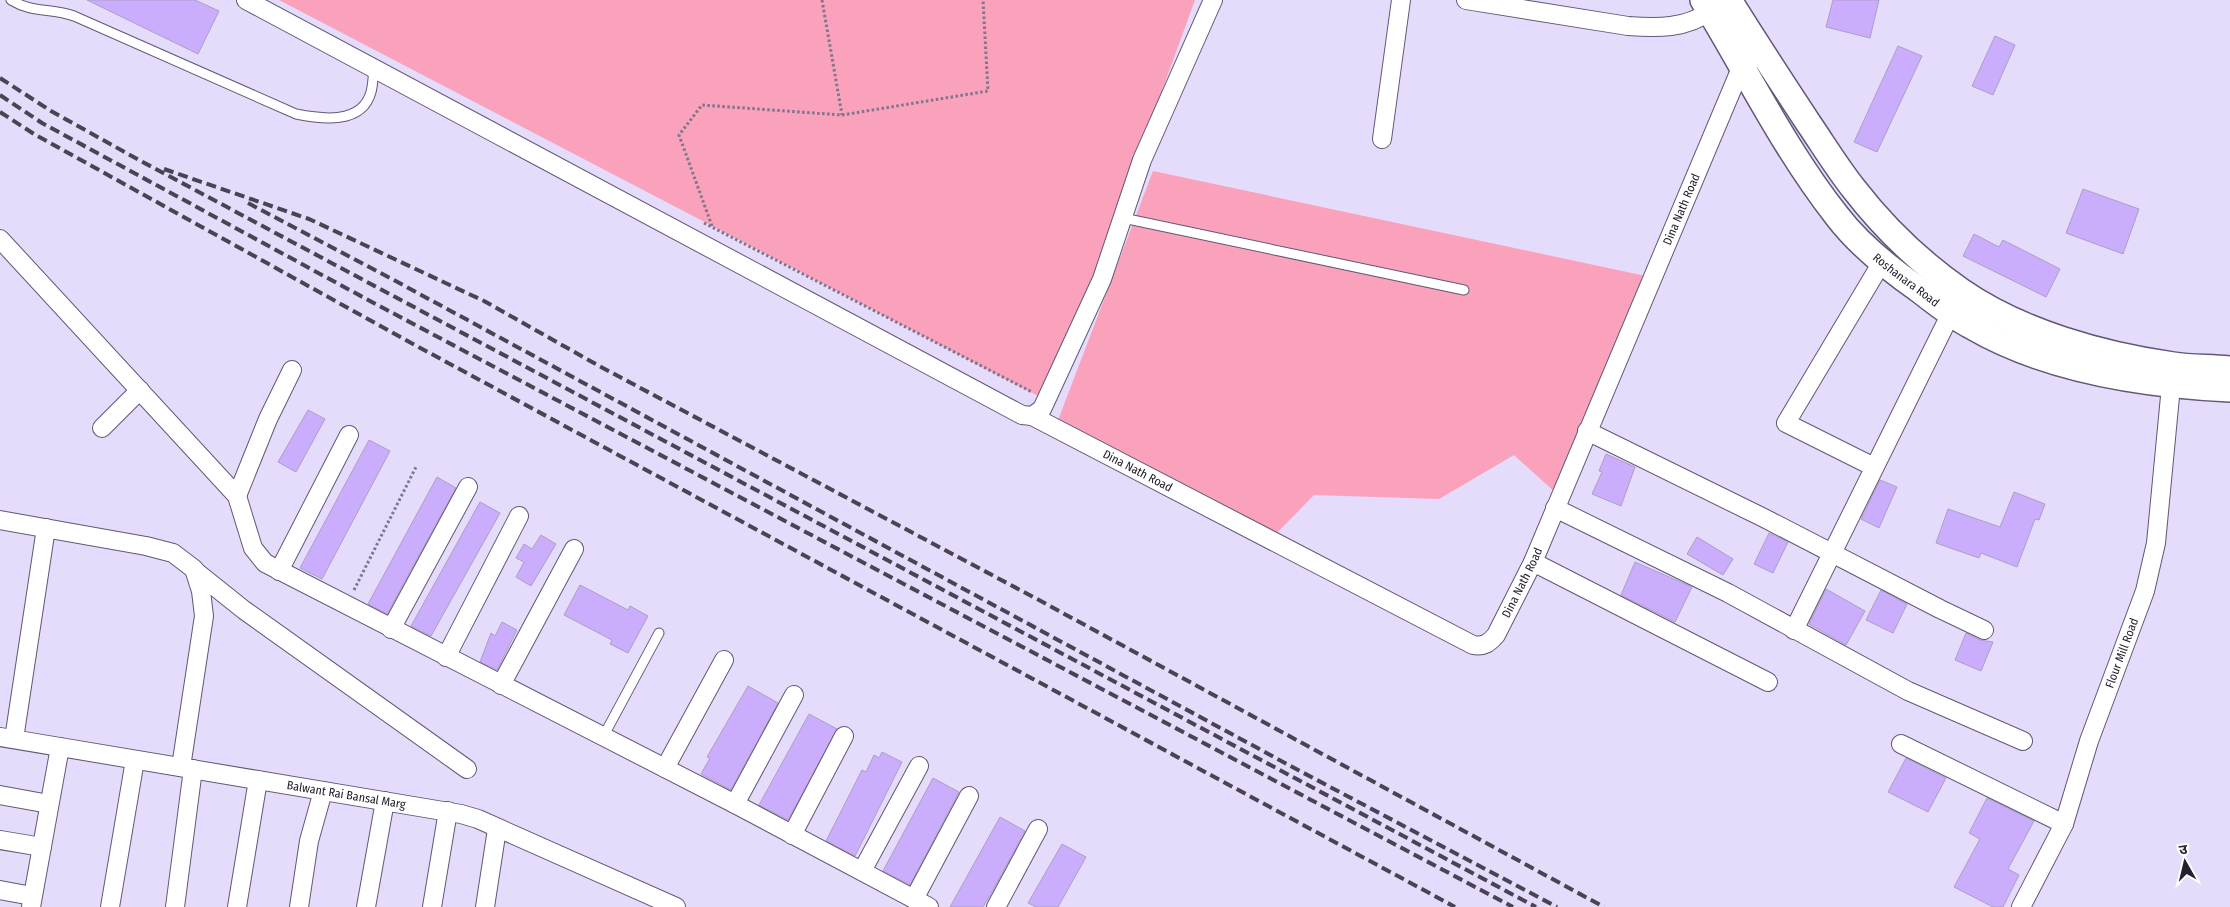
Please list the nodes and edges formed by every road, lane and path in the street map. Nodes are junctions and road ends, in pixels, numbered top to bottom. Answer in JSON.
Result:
{"nodes":[{"id":1,"x":11,"y":0,"type":"edge"},
{"id":2,"x":246,"y":0,"type":"edge"},
{"id":3,"x":822,"y":0,"type":"edge"},
{"id":4,"x":983,"y":0,"type":"edge"},
{"id":5,"x":1214,"y":0,"type":"edge"},
{"id":6,"x":1401,"y":0,"type":"edge"},
{"id":7,"x":1466,"y":0,"type":"edge"},
{"id":8,"x":1714,"y":4,"type":"edge"},
{"id":9,"x":1762,"y":55,"type":"junction"},
{"id":10,"x":1741,"y":68,"type":"junction"},
{"id":11,"x":374,"y":69,"type":"junction"},
{"id":12,"x":842,"y":115,"type":"junction"},
{"id":13,"x":1382,"y":139,"type":"dead end"},
{"id":14,"x":1123,"y":218,"type":"junction"},
{"id":15,"x":703,"y":222,"type":"dead end"},
{"id":16,"x":712,"y":227,"type":"junction"},
{"id":17,"x":0,"y":239,"type":"edge"},
{"id":18,"x":1882,"y":262,"type":"junction"},
{"id":19,"x":1464,"y":290,"type":"dead end"},
{"id":20,"x":1951,"y":313,"type":"junction"},
{"id":21,"x":2230,"y":369,"type":"edge"},
{"id":22,"x":292,"y":370,"type":"dead end"},
{"id":23,"x":2171,"y":386,"type":"junction"},
{"id":24,"x":2230,"y":389,"type":"edge"},
{"id":25,"x":140,"y":390,"type":"junction"},
{"id":26,"x":1040,"y":397,"type":"dead end"},
{"id":27,"x":1032,"y":416,"type":"junction"},
{"id":28,"x":102,"y":428,"type":"dead end"},
{"id":29,"x":1587,"y":431,"type":"junction"},
{"id":30,"x":349,"y":435,"type":"dead end"},
{"id":31,"x":417,"y":466,"type":"dead end"},
{"id":32,"x":1874,"y":466,"type":"junction"},
{"id":33,"x":468,"y":487,"type":"dead end"},
{"id":34,"x":238,"y":496,"type":"junction"},
{"id":35,"x":1555,"y":508,"type":"junction"},
{"id":36,"x":519,"y":516,"type":"dead end"},
{"id":37,"x":0,"y":520,"type":"edge"},
{"id":38,"x":46,"y":528,"type":"junction"},
{"id":39,"x":574,"y":549,"type":"dead end"},
{"id":40,"x":1832,"y":552,"type":"junction"},
{"id":41,"x":1533,"y":562,"type":"junction"},
{"id":42,"x":194,"y":569,"type":"junction"},
{"id":43,"x":279,"y":571,"type":"junction"},
{"id":44,"x":346,"y":606,"type":"junction"},
{"id":45,"x":391,"y":629,"type":"junction"},
{"id":46,"x":1794,"y":630,"type":"junction"},
{"id":47,"x":1984,"y":630,"type":"dead end"},
{"id":48,"x":659,"y":633,"type":"dead end"},
{"id":49,"x":446,"y":657,"type":"junction"},
{"id":50,"x":724,"y":660,"type":"dead end"},
{"id":51,"x":1768,"y":682,"type":"dead end"},
{"id":52,"x":501,"y":685,"type":"junction"},
{"id":53,"x":794,"y":695,"type":"dead end"},
{"id":54,"x":844,"y":736,"type":"dead end"},
{"id":55,"x":602,"y":737,"type":"junction"},
{"id":56,"x":7,"y":738,"type":"edge"},
{"id":57,"x":2023,"y":741,"type":"dead end"},
{"id":58,"x":1901,"y":744,"type":"dead end"},
{"id":59,"x":60,"y":747,"type":"junction"},
{"id":60,"x":135,"y":760,"type":"junction"},
{"id":61,"x":919,"y":766,"type":"dead end"},
{"id":62,"x":187,"y":768,"type":"junction"},
{"id":63,"x":665,"y":768,"type":"junction"},
{"id":64,"x":467,"y":769,"type":"dead end"},
{"id":65,"x":258,"y":780,"type":"junction"},
{"id":66,"x":323,"y":791,"type":"junction"},
{"id":67,"x":0,"y":795,"type":"edge"},
{"id":68,"x":969,"y":796,"type":"dead end"},
{"id":69,"x":385,"y":801,"type":"junction"},
{"id":70,"x":49,"y":804,"type":"junction"},
{"id":71,"x":735,"y":804,"type":"junction"},
{"id":72,"x":448,"y":812,"type":"junction"},
{"id":73,"x":2064,"y":824,"type":"junction"},
{"id":74,"x":497,"y":829,"type":"junction"},
{"id":75,"x":1038,"y":830,"type":"dead end"},
{"id":76,"x":792,"y":835,"type":"junction"},
{"id":77,"x":0,"y":840,"type":"edge"},
{"id":78,"x":42,"y":847,"type":"junction"},
{"id":79,"x":862,"y":872,"type":"junction"},
{"id":80,"x":0,"y":890,"type":"edge"},
{"id":81,"x":32,"y":902,"type":"edge"},
{"id":82,"x":654,"y":902,"type":"edge"},
{"id":83,"x":921,"y":903,"type":"edge"},
{"id":84,"x":110,"y":907,"type":"edge"},
{"id":85,"x":176,"y":907,"type":"edge"},
{"id":86,"x":237,"y":907,"type":"edge"},
{"id":87,"x":299,"y":907,"type":"edge"},
{"id":88,"x":366,"y":907,"type":"edge"},
{"id":89,"x":432,"y":907,"type":"edge"},
{"id":90,"x":485,"y":907,"type":"edge"},
{"id":91,"x":676,"y":907,"type":"edge"},
{"id":92,"x":996,"y":907,"type":"edge"},
{"id":93,"x":2021,"y":907,"type":"edge"}],
"edges":[{"from":1,"to":11,"type":"lane"},
{"from":2,"to":11,"type":"street","name":"Dina Nath Road"},
{"from":3,"to":12,"type":"path"},
{"from":4,"to":12,"type":"path"},
{"from":5,"to":14,"type":"street"},
{"from":6,"to":13,"type":"street"},
{"from":7,"to":8,"type":"street"},
{"from":8,"to":9,"type":"street","name":"Roshanara Road"},
{"from":8,"to":10,"type":"street","name":"Roshanara Road"},
{"from":9,"to":10,"type":"street"},
{"from":9,"to":21,"type":"street","name":"Roshanara Road"},
{"from":10,"to":18,"type":"street","name":"Roshanara Road"},
{"from":10,"to":29,"type":"street","name":"Dina Nath Road"},
{"from":11,"to":27,"type":"street","name":"Dina Nath Road"},
{"from":12,"to":16,"type":"path"},
{"from":14,"to":19,"type":"lane"},
{"from":14,"to":27,"type":"street"},
{"from":15,"to":16,"type":"path"},
{"from":16,"to":26,"type":"path"},
{"from":17,"to":25,"type":"street"},
{"from":18,"to":20,"type":"street","name":"Roshanara Road"},
{"from":18,"to":32,"type":"street"},
{"from":20,"to":23,"type":"street","name":"Roshanara Road"},
{"from":20,"to":32,"type":"street"},
{"from":22,"to":34,"type":"street"},
{"from":23,"to":24,"type":"street","name":"Roshanara Road"},
{"from":23,"to":73,"type":"street","name":"Flour Mill Road"},
{"from":25,"to":28,"type":"street"},
{"from":25,"to":34,"type":"street"},
{"from":27,"to":41,"type":"street","name":"Dina Nath Road"},
{"from":29,"to":35,"type":"street","name":"Dina Nath Road"},
{"from":29,"to":40,"type":"street"},
{"from":30,"to":43,"type":"street"},
{"from":31,"to":44,"type":"path"},
{"from":32,"to":40,"type":"street"},
{"from":33,"to":45,"type":"street"},
{"from":34,"to":43,"type":"street"},
{"from":35,"to":41,"type":"street","name":"Dina Nath Road"},
{"from":35,"to":46,"type":"street"},
{"from":36,"to":49,"type":"street"},
{"from":37,"to":38,"type":"street"},
{"from":38,"to":42,"type":"street"},
{"from":38,"to":56,"type":"street"},
{"from":39,"to":52,"type":"street"},
{"from":40,"to":46,"type":"street"},
{"from":40,"to":47,"type":"street"},
{"from":41,"to":51,"type":"street"},
{"from":42,"to":62,"type":"street"},
{"from":42,"to":64,"type":"street"},
{"from":43,"to":44,"type":"street"},
{"from":44,"to":45,"type":"street"},
{"from":45,"to":49,"type":"street"},
{"from":46,"to":57,"type":"street"},
{"from":48,"to":55,"type":"lane"},
{"from":49,"to":52,"type":"street"},
{"from":50,"to":63,"type":"street"},
{"from":52,"to":55,"type":"street"},
{"from":53,"to":71,"type":"street"},
{"from":54,"to":76,"type":"street"},
{"from":55,"to":63,"type":"street"},
{"from":56,"to":59,"type":"street","name":"Balwant Rai Bansal Marg"},
{"from":58,"to":73,"type":"street"},
{"from":59,"to":60,"type":"street","name":"Balwant Rai Bansal Marg"},
{"from":59,"to":70,"type":"street"},
{"from":60,"to":62,"type":"street","name":"Balwant Rai Bansal Marg"},
{"from":60,"to":84,"type":"street"},
{"from":61,"to":79,"type":"street"},
{"from":62,"to":65,"type":"street","name":"Balwant Rai Bansal Marg"},
{"from":62,"to":85,"type":"street"},
{"from":63,"to":71,"type":"street"},
{"from":65,"to":66,"type":"street","name":"Balwant Rai Bansal Marg"},
{"from":65,"to":86,"type":"street"},
{"from":66,"to":69,"type":"street","name":"Balwant Rai Bansal Marg"},
{"from":66,"to":87,"type":"street"},
{"from":67,"to":70,"type":"street"},
{"from":68,"to":83,"type":"street"},
{"from":69,"to":72,"type":"street","name":"Balwant Rai Bansal Marg"},
{"from":69,"to":88,"type":"street"},
{"from":70,"to":78,"type":"street"},
{"from":71,"to":76,"type":"street"},
{"from":72,"to":74,"type":"street","name":"Balwant Rai Bansal Marg"},
{"from":72,"to":89,"type":"street"},
{"from":73,"to":93,"type":"street","name":"Flour Mill Road"},
{"from":74,"to":82,"type":"street","name":"Balwant Rai Bansal Marg"},
{"from":74,"to":90,"type":"street"},
{"from":75,"to":92,"type":"street"},
{"from":76,"to":79,"type":"street"},
{"from":77,"to":78,"type":"street"},
{"from":78,"to":81,"type":"street"},
{"from":79,"to":83,"type":"street"},
{"from":80,"to":81,"type":"street"},
{"from":82,"to":91,"type":"street","name":"Balwant Rai Bansal Marg"}]}
